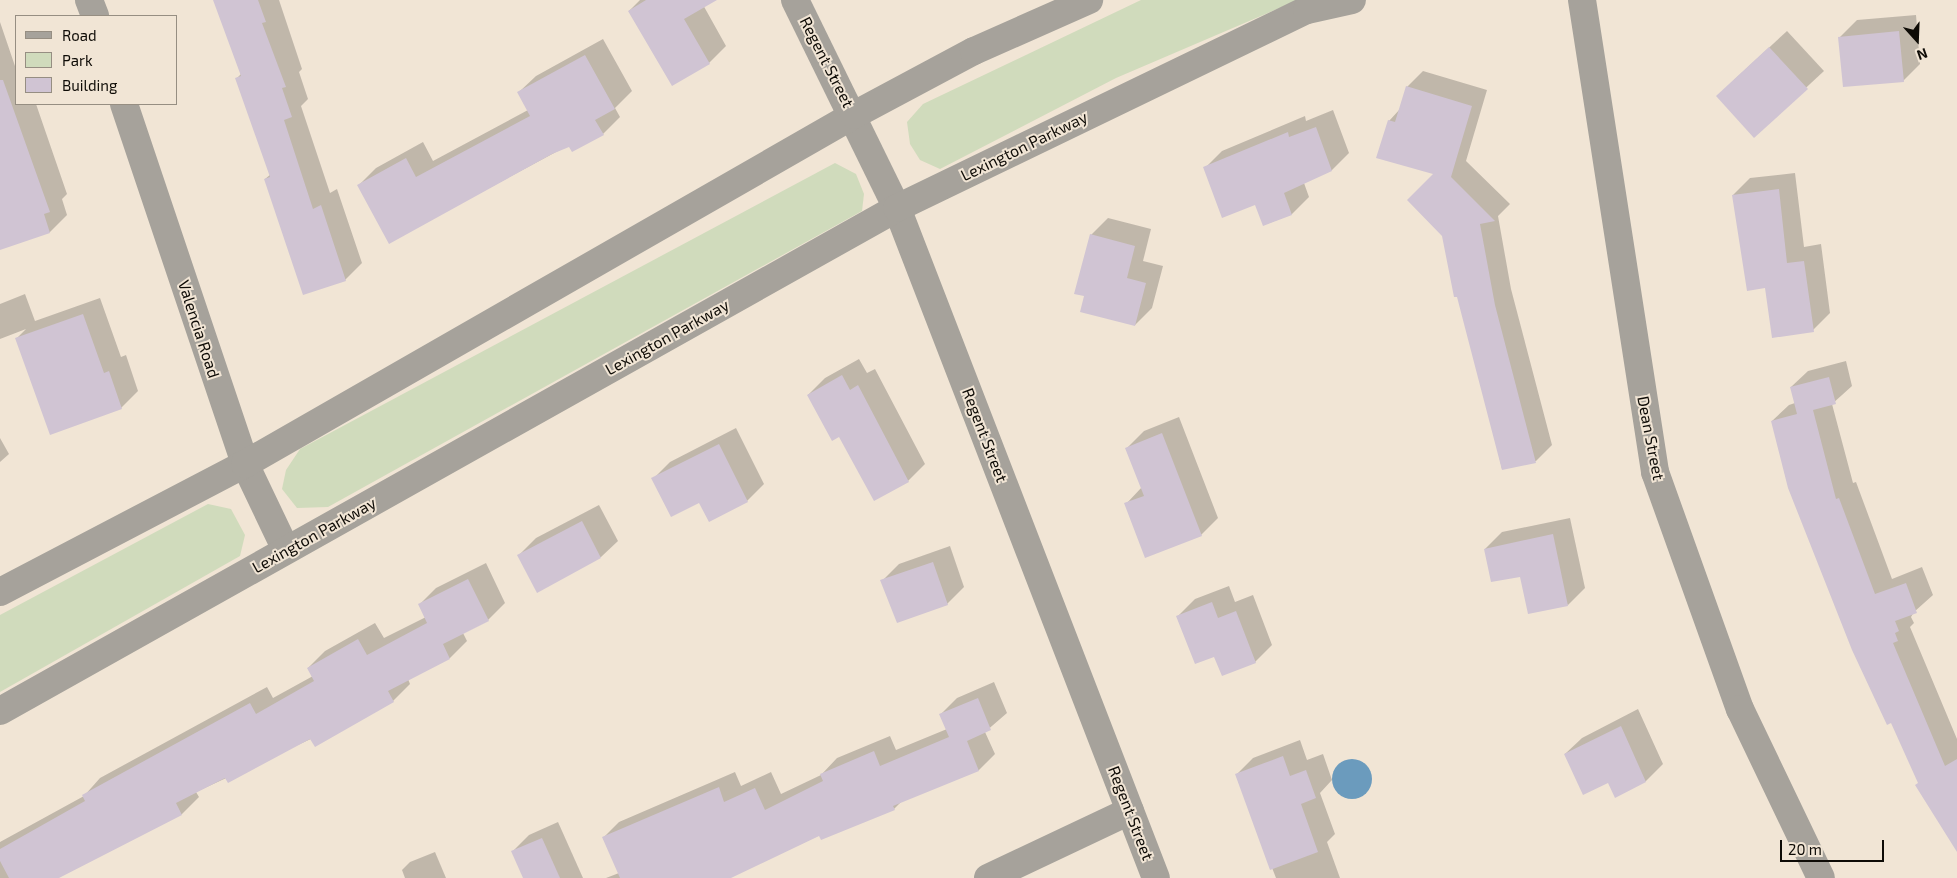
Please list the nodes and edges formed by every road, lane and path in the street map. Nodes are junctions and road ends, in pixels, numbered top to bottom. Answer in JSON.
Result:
{"nodes":[{"id":1,"x":89,"y":0,"type":"edge"},
{"id":2,"x":795,"y":0,"type":"edge"},
{"id":3,"x":1089,"y":0,"type":"edge"},
{"id":4,"x":1352,"y":0,"type":"edge"},
{"id":5,"x":1582,"y":0,"type":"edge"},
{"id":6,"x":94,"y":15,"type":"edge"},
{"id":7,"x":124,"y":105,"type":"edge"},
{"id":8,"x":854,"y":115,"type":"junction"},
{"id":9,"x":897,"y":208,"type":"junction"},
{"id":10,"x":245,"y":464,"type":"junction"},
{"id":11,"x":286,"y":550,"type":"junction"},
{"id":12,"x":0,"y":592,"type":"edge"},
{"id":13,"x":0,"y":711,"type":"edge"},
{"id":14,"x":1130,"y":811,"type":"junction"},
{"id":15,"x":988,"y":878,"type":"edge"},
{"id":16,"x":1156,"y":878,"type":"edge"},
{"id":17,"x":1821,"y":878,"type":"edge"}],
"edges":[{"from":1,"to":6,"type":"street"},
{"from":2,"to":8,"type":"street","name":"Regent Street"},
{"from":3,"to":8,"type":"street"},
{"from":4,"to":9,"type":"street","name":"Lexington Parkway"},
{"from":5,"to":17,"type":"street","name":"Dean Street"},
{"from":7,"to":10,"type":"street","name":"Valencia Road"},
{"from":8,"to":9,"type":"street","name":"Regent Street"},
{"from":8,"to":10,"type":"street"},
{"from":9,"to":11,"type":"street","name":"Lexington Parkway"},
{"from":9,"to":14,"type":"street","name":"Regent Street"},
{"from":10,"to":11,"type":"street","name":"Valencia Road"},
{"from":10,"to":12,"type":"street"},
{"from":11,"to":13,"type":"street","name":"Lexington Parkway"},
{"from":14,"to":15,"type":"street"},
{"from":14,"to":16,"type":"street","name":"Regent Street"}]}
